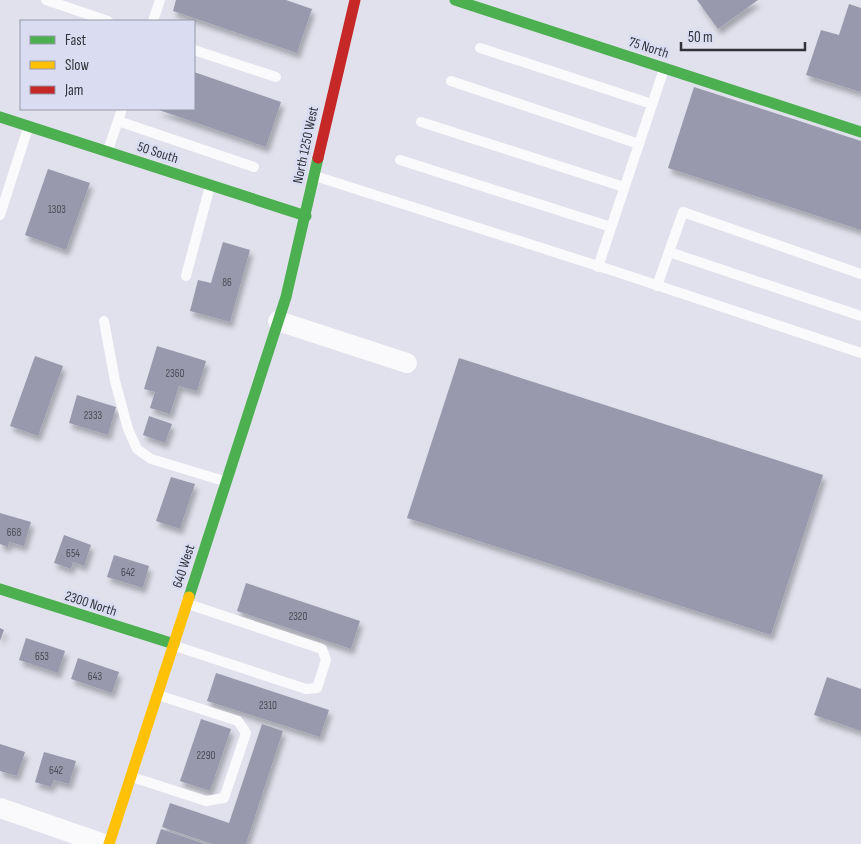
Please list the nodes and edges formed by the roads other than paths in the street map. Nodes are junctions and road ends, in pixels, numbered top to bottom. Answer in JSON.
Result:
{"nodes":[{"id":1,"x":46,"y":0,"type":"edge"},
{"id":2,"x":160,"y":0,"type":"edge"},
{"id":3,"x":355,"y":0,"type":"edge"},
{"id":4,"x":455,"y":0,"type":"edge"},
{"id":5,"x":105,"y":20,"type":"edge"},
{"id":6,"x":152,"y":20,"type":"edge"},
{"id":7,"x":480,"y":48,"type":"dead end"},
{"id":8,"x":195,"y":50,"type":"edge"},
{"id":9,"x":664,"y":68,"type":"junction"},
{"id":10,"x":276,"y":77,"type":"dead end"},
{"id":11,"x":452,"y":81,"type":"dead end"},
{"id":12,"x":652,"y":104,"type":"junction"},
{"id":13,"x":122,"y":110,"type":"edge"},
{"id":14,"x":0,"y":117,"type":"edge"},
{"id":15,"x":118,"y":121,"type":"junction"},
{"id":16,"x":421,"y":122,"type":"dead end"},
{"id":17,"x":29,"y":126,"type":"junction"},
{"id":18,"x":861,"y":132,"type":"edge"},
{"id":19,"x":639,"y":144,"type":"junction"},
{"id":20,"x":108,"y":152,"type":"junction"},
{"id":21,"x":400,"y":160,"type":"dead end"},
{"id":22,"x":254,"y":167,"type":"dead end"},
{"id":23,"x":314,"y":176,"type":"junction"},
{"id":24,"x":210,"y":185,"type":"junction"},
{"id":25,"x":624,"y":187,"type":"junction"},
{"id":26,"x":0,"y":216,"type":"edge"},
{"id":27,"x":306,"y":216,"type":"junction"},
{"id":28,"x":611,"y":227,"type":"junction"},
{"id":29,"x":669,"y":252,"type":"junction"},
{"id":30,"x":598,"y":267,"type":"junction"},
{"id":31,"x":861,"y":274,"type":"edge"},
{"id":32,"x":186,"y":276,"type":"dead end"},
{"id":33,"x":657,"y":286,"type":"junction"},
{"id":34,"x":286,"y":297,"type":"joint"},
{"id":35,"x":861,"y":316,"type":"edge"},
{"id":36,"x":104,"y":321,"type":"dead end"},
{"id":37,"x":278,"y":321,"type":"junction"},
{"id":38,"x":861,"y":353,"type":"edge"},
{"id":39,"x":407,"y":363,"type":"dead end"},
{"id":40,"x":226,"y":482,"type":"junction"},
{"id":41,"x":0,"y":589,"type":"edge"},
{"id":42,"x":187,"y":603,"type":"junction"},
{"id":43,"x":174,"y":645,"type":"junction"},
{"id":44,"x":157,"y":694,"type":"junction"},
{"id":45,"x":130,"y":777,"type":"junction"},
{"id":46,"x":0,"y":808,"type":"edge"},
{"id":47,"x":104,"y":844,"type":"edge"},
{"id":48,"x":109,"y":844,"type":"edge"}],
"edges":[{"from":1,"to":5,"type":"lane"},
{"from":2,"to":6,"type":"lane"},
{"from":3,"to":23,"type":"street","name":"North 1250 West"},
{"from":4,"to":9,"type":"street","name":"75 North"},
{"from":7,"to":12,"type":"lane"},
{"from":8,"to":10,"type":"lane"},
{"from":9,"to":12,"type":"lane"},
{"from":9,"to":18,"type":"street","name":"75 North"},
{"from":11,"to":19,"type":"lane"},
{"from":12,"to":19,"type":"lane"},
{"from":13,"to":15,"type":"lane"},
{"from":14,"to":17,"type":"street","name":"50 South"},
{"from":15,"to":20,"type":"lane"},
{"from":15,"to":22,"type":"lane"},
{"from":16,"to":25,"type":"lane"},
{"from":17,"to":20,"type":"street","name":"50 South"},
{"from":17,"to":26,"type":"lane"},
{"from":19,"to":25,"type":"lane"},
{"from":20,"to":24,"type":"street","name":"50 South"},
{"from":21,"to":28,"type":"lane"},
{"from":23,"to":27,"type":"street","name":"North 1250 West"},
{"from":23,"to":30,"type":"lane"},
{"from":24,"to":27,"type":"street","name":"50 South"},
{"from":24,"to":32,"type":"lane"},
{"from":25,"to":28,"type":"lane"},
{"from":27,"to":34,"type":"street","name":"North 1250 West"},
{"from":28,"to":30,"type":"lane"},
{"from":29,"to":31,"type":"lane"},
{"from":29,"to":33,"type":"lane"},
{"from":29,"to":35,"type":"lane"},
{"from":30,"to":33,"type":"lane"},
{"from":33,"to":38,"type":"lane"},
{"from":34,"to":37,"type":"street","name":"640 West"},
{"from":36,"to":40,"type":"lane"},
{"from":37,"to":39,"type":"street"},
{"from":37,"to":40,"type":"street","name":"640 West"},
{"from":40,"to":42,"type":"street","name":"640 West"},
{"from":41,"to":43,"type":"street","name":"2300 North"},
{"from":42,"to":43,"type":"street","name":"640 West"},
{"from":42,"to":43,"type":"lane"},
{"from":43,"to":44,"type":"street","name":"640 West"},
{"from":44,"to":45,"type":"street","name":"640 West"},
{"from":44,"to":45,"type":"lane"},
{"from":45,"to":48,"type":"street","name":"640 West"},
{"from":46,"to":47,"type":"street"}]}
